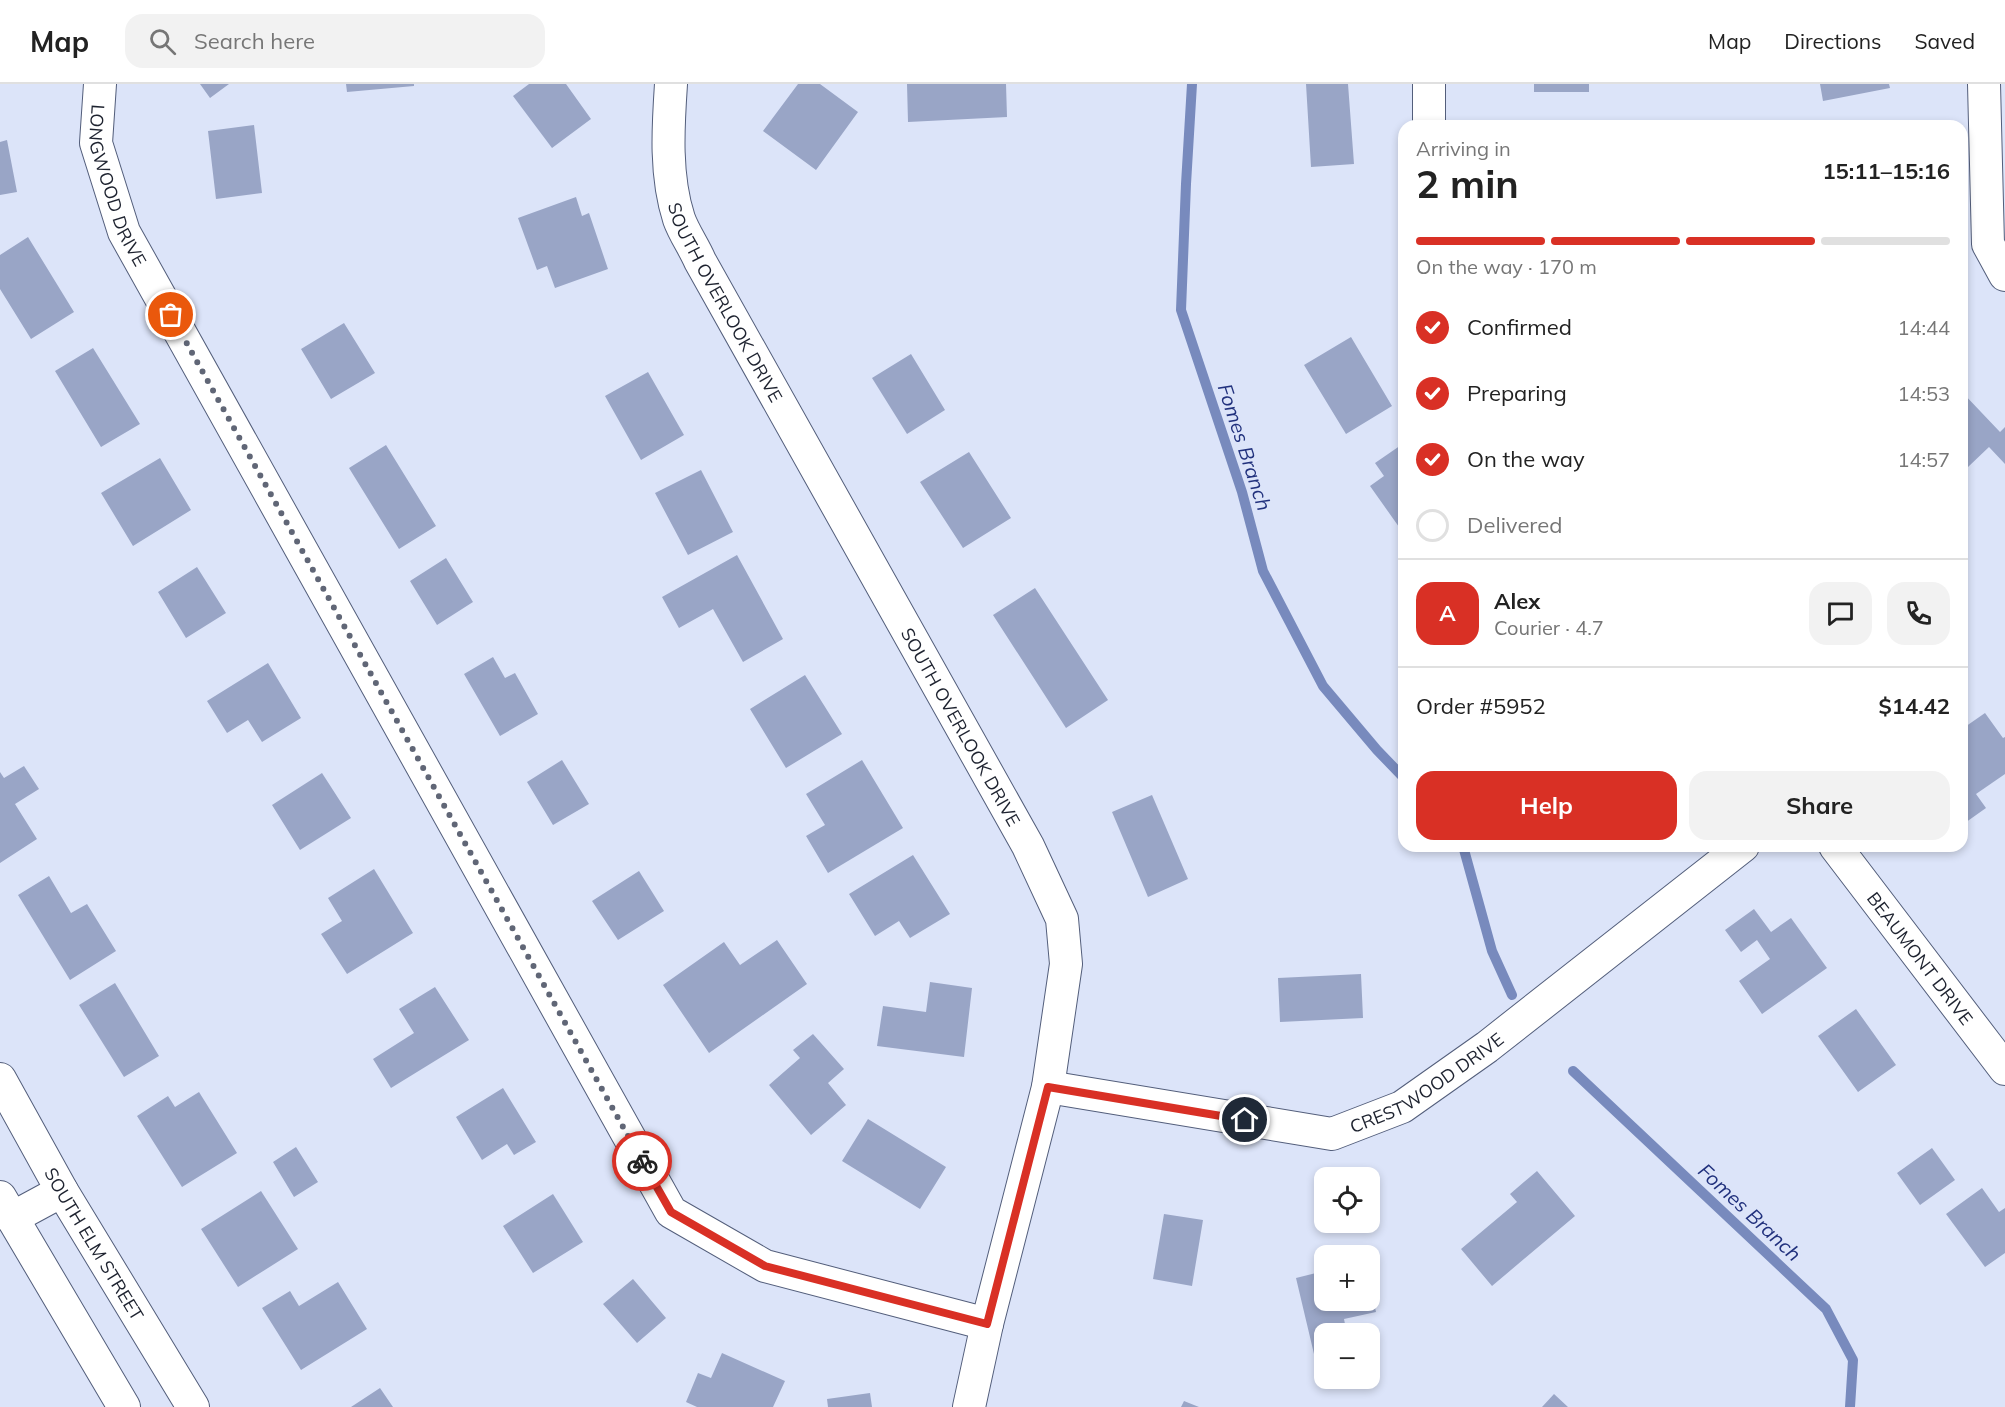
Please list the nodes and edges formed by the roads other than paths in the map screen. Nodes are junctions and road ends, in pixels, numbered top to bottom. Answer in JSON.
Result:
{"nodes":[{"id":1,"x":100,"y":84,"type":"edge"},
{"id":2,"x":670,"y":84,"type":"edge"},
{"id":3,"x":1429,"y":84,"type":"edge"},
{"id":4,"x":1984,"y":84,"type":"edge"},
{"id":5,"x":1429,"y":120,"type":"edge"},
{"id":6,"x":2005,"y":275,"type":"edge"},
{"id":7,"x":1735,"y":852,"type":"edge"},
{"id":8,"x":1840,"y":852,"type":"edge"},
{"id":9,"x":2004,"y":1066,"type":"edge"},
{"id":10,"x":0,"y":1079,"type":"edge"},
{"id":11,"x":1048,"y":1087,"type":"junction"},
{"id":12,"x":62,"y":1191,"type":"junction"},
{"id":13,"x":6,"y":1207,"type":"edge"},
{"id":14,"x":987,"y":1324,"type":"junction"},
{"id":15,"x":124,"y":1407,"type":"edge"},
{"id":16,"x":193,"y":1407,"type":"edge"},
{"id":17,"x":969,"y":1407,"type":"edge"}],
"edges":[{"from":1,"to":14,"type":"street","name":"LONGWOOD DRIVE"},
{"from":2,"to":11,"type":"street","name":"SOUTH OVERLOOK DRIVE"},
{"from":3,"to":5,"type":"street"},
{"from":4,"to":6,"type":"street"},
{"from":7,"to":11,"type":"street","name":"CRESTWOOD DRIVE"},
{"from":8,"to":9,"type":"street","name":"BEAUMONT DRIVE"},
{"from":10,"to":12,"type":"street","name":"SOUTH ELM STREET"},
{"from":11,"to":14,"type":"street","name":"SOUTH OVERLOOK DRIVE"},
{"from":12,"to":13,"type":"street"},
{"from":12,"to":16,"type":"street","name":"SOUTH ELM STREET"},
{"from":13,"to":15,"type":"street"},
{"from":14,"to":17,"type":"street","name":"SOUTH OVERLOOK DRIVE"}]}
